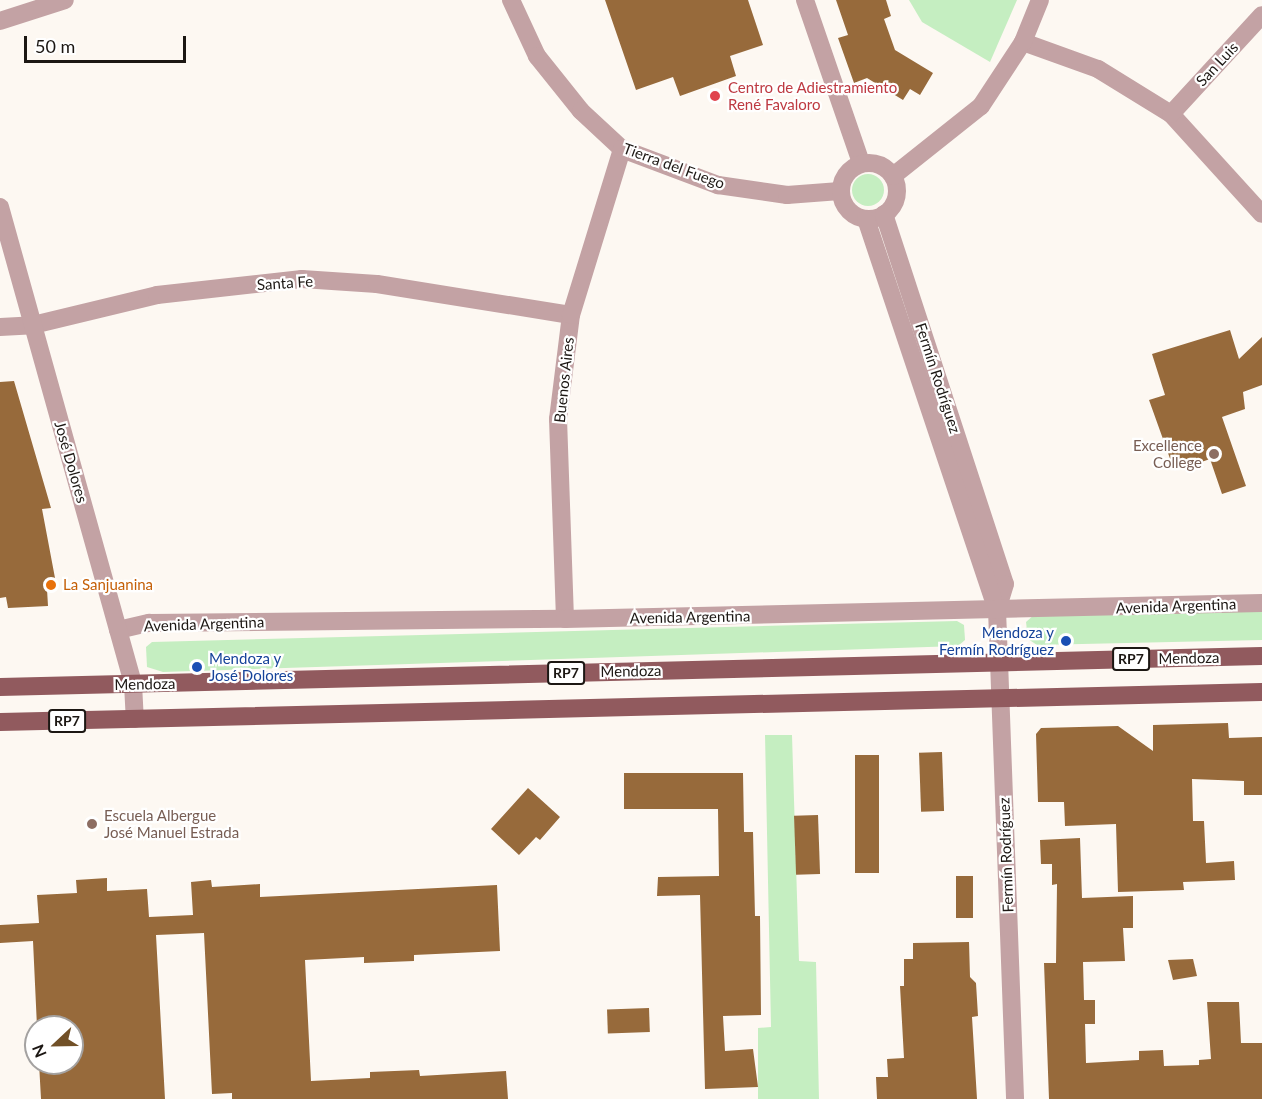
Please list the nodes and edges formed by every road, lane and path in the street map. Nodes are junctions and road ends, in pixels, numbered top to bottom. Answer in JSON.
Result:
{"nodes":[{"id":1,"x":65,"y":0,"type":"edge"},
{"id":2,"x":511,"y":0,"type":"edge"},
{"id":3,"x":804,"y":0,"type":"edge"},
{"id":4,"x":1040,"y":0,"type":"edge"},
{"id":5,"x":1262,"y":15,"type":"edge"},
{"id":6,"x":0,"y":21,"type":"edge"},
{"id":7,"x":1023,"y":42,"type":"junction"},
{"id":8,"x":1171,"y":114,"type":"junction"},
{"id":9,"x":622,"y":148,"type":"junction"},
{"id":10,"x":861,"y":164,"type":"junction"},
{"id":11,"x":893,"y":176,"type":"junction"},
{"id":12,"x":840,"y":191,"type":"junction"},
{"id":13,"x":0,"y":207,"type":"edge"},
{"id":14,"x":1262,"y":214,"type":"edge"},
{"id":15,"x":875,"y":216,"type":"junction"},
{"id":16,"x":571,"y":315,"type":"junction"},
{"id":17,"x":33,"y":324,"type":"junction"},
{"id":18,"x":0,"y":327,"type":"edge"},
{"id":19,"x":1262,"y":603,"type":"edge"},
{"id":20,"x":997,"y":610,"type":"junction"},
{"id":21,"x":565,"y":619,"type":"junction"},
{"id":22,"x":118,"y":630,"type":"junction"},
{"id":23,"x":1262,"y":656,"type":"edge"},
{"id":24,"x":999,"y":662,"type":"junction"},
{"id":25,"x":134,"y":684,"type":"junction"},
{"id":26,"x":0,"y":687,"type":"edge"},
{"id":27,"x":1262,"y":692,"type":"edge"},
{"id":28,"x":1001,"y":697,"type":"junction"},
{"id":29,"x":135,"y":719,"type":"junction"},
{"id":30,"x":0,"y":722,"type":"edge"},
{"id":31,"x":1015,"y":1099,"type":"edge"}],
"edges":[{"from":1,"to":6,"type":"street"},
{"from":2,"to":9,"type":"street","name":"Tierra del Fuego"},
{"from":3,"to":10,"type":"street"},
{"from":4,"to":7,"type":"street"},
{"from":5,"to":8,"type":"street","name":"San Luis"},
{"from":7,"to":8,"type":"street"},
{"from":7,"to":11,"type":"street"},
{"from":8,"to":14,"type":"street"},
{"from":9,"to":12,"type":"street","name":"Tierra del Fuego"},
{"from":9,"to":16,"type":"street","name":"Buenos Aires"},
{"from":10,"to":11,"type":"street"},
{"from":10,"to":12,"type":"street"},
{"from":11,"to":15,"type":"street"},
{"from":12,"to":15,"type":"street"},
{"from":13,"to":17,"type":"street","name":"José Dolores"},
{"from":15,"to":20,"type":"street","name":"Fermín Rodríguez"},
{"from":16,"to":17,"type":"street","name":"Santa Fe"},
{"from":16,"to":21,"type":"street","name":"Buenos Aires"},
{"from":17,"to":18,"type":"street","name":"Santa Fe"},
{"from":17,"to":22,"type":"street","name":"José Dolores"},
{"from":19,"to":20,"type":"street","name":"Avenida Argentina"},
{"from":20,"to":21,"type":"street","name":"Avenida Argentina"},
{"from":20,"to":24,"type":"street","name":"Fermín Rodríguez"},
{"from":21,"to":22,"type":"street","name":"Avenida Argentina"},
{"from":22,"to":25,"type":"street","name":"José Dolores"},
{"from":23,"to":24,"type":"main road","name":"Mendoza","number":"RP7"},
{"from":24,"to":25,"type":"main road","name":"Mendoza","number":"RP7"},
{"from":24,"to":28,"type":"street","name":"Fermín Rodríguez"},
{"from":25,"to":26,"type":"main road","name":"Mendoza","number":"RP7"},
{"from":25,"to":29,"type":"street","name":"José Dolores"},
{"from":27,"to":28,"type":"main road","number":"RP7"},
{"from":28,"to":29,"type":"main road","number":"RP7"},
{"from":28,"to":31,"type":"street","name":"Fermín Rodríguez"},
{"from":29,"to":30,"type":"main road","number":"RP7"}]}
